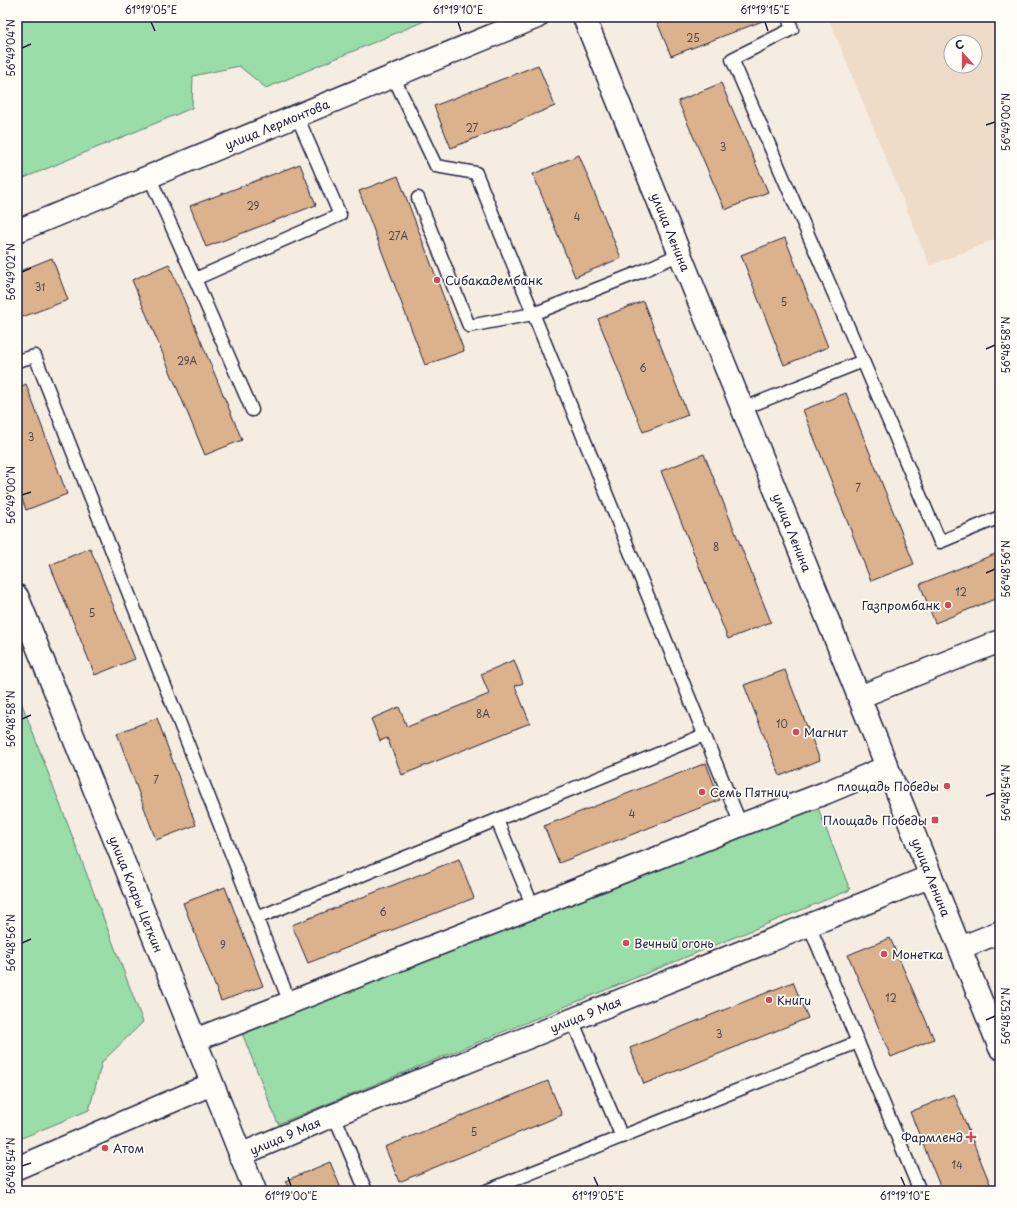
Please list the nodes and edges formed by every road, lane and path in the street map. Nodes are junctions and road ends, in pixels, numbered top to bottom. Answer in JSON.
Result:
{"nodes":[{"id":1,"x":537,"y":17,"type":"edge"},
{"id":2,"x":584,"y":17,"type":"edge"},
{"id":3,"x":788,"y":17,"type":"edge"},
{"id":4,"x":393,"y":76,"type":"junction"},
{"id":5,"x":297,"y":116,"type":"junction"},
{"id":6,"x":149,"y":176,"type":"junction"},
{"id":7,"x":418,"y":198,"type":"dead end"},
{"id":8,"x":17,"y":231,"type":"edge"},
{"id":9,"x":680,"y":254,"type":"junction"},
{"id":10,"x":195,"y":279,"type":"junction"},
{"id":11,"x":533,"y":314,"type":"junction"},
{"id":12,"x":17,"y":361,"type":"edge"},
{"id":13,"x":863,"y":361,"type":"junction"},
{"id":14,"x":742,"y":409,"type":"junction"},
{"id":15,"x":252,"y":410,"type":"dead end"},
{"id":16,"x":1000,"y":517,"type":"edge"},
{"id":17,"x":17,"y":596,"type":"edge"},
{"id":18,"x":1000,"y":641,"type":"edge"},
{"id":19,"x":859,"y":697,"type":"junction"},
{"id":20,"x":704,"y":735,"type":"junction"},
{"id":21,"x":887,"y":767,"type":"junction"},
{"id":22,"x":497,"y":820,"type":"junction"},
{"id":23,"x":741,"y":825,"type":"junction"},
{"id":24,"x":931,"y":876,"type":"junction"},
{"id":25,"x":532,"y":907,"type":"junction"},
{"id":26,"x":257,"y":918,"type":"junction"},
{"id":27,"x":809,"y":925,"type":"junction"},
{"id":28,"x":1000,"y":932,"type":"edge"},
{"id":29,"x":960,"y":948,"type":"junction"},
{"id":30,"x":290,"y":1003,"type":"junction"},
{"id":31,"x":572,"y":1020,"type":"junction"},
{"id":32,"x":195,"y":1040,"type":"junction"},
{"id":33,"x":858,"y":1042,"type":"junction"},
{"id":34,"x":1000,"y":1048,"type":"edge"},
{"id":35,"x":212,"y":1084,"type":"junction"},
{"id":36,"x":334,"y":1115,"type":"junction"},
{"id":37,"x":622,"y":1137,"type":"junction"},
{"id":38,"x":240,"y":1155,"type":"junction"},
{"id":39,"x":17,"y":1168,"type":"edge"},
{"id":40,"x":255,"y":1191,"type":"edge"},
{"id":41,"x":366,"y":1191,"type":"edge"},
{"id":42,"x":486,"y":1191,"type":"edge"},
{"id":43,"x":920,"y":1191,"type":"edge"}],
"edges":[{"from":1,"to":4,"type":"street","name":"улица Лермонтова"},
{"from":2,"to":9,"type":"street","name":"улица Ленина"},
{"from":3,"to":13,"type":"lane"},
{"from":4,"to":5,"type":"street","name":"улица Лермонтова"},
{"from":4,"to":11,"type":"lane"},
{"from":5,"to":6,"type":"street","name":"улица Лермонтова"},
{"from":5,"to":10,"type":"lane"},
{"from":6,"to":8,"type":"street","name":"улица Лермонтова"},
{"from":6,"to":10,"type":"lane"},
{"from":7,"to":11,"type":"lane"},
{"from":9,"to":11,"type":"lane"},
{"from":9,"to":14,"type":"street","name":"улица Ленина"},
{"from":10,"to":15,"type":"lane"},
{"from":11,"to":20,"type":"lane"},
{"from":12,"to":26,"type":"lane"},
{"from":13,"to":14,"type":"lane"},
{"from":13,"to":16,"type":"lane"},
{"from":14,"to":19,"type":"street","name":"улица Ленина"},
{"from":17,"to":32,"type":"street","name":"улица Клары Цеткин"},
{"from":18,"to":19,"type":"street"},
{"from":19,"to":21,"type":"street","name":"улица Ленина"},
{"from":20,"to":22,"type":"lane"},
{"from":20,"to":23,"type":"lane"},
{"from":21,"to":23,"type":"street"},
{"from":21,"to":24,"type":"street","name":"улица Ленина"},
{"from":22,"to":25,"type":"lane"},
{"from":22,"to":26,"type":"lane"},
{"from":23,"to":25,"type":"street"},
{"from":24,"to":27,"type":"street","name":"улица 9 Мая"},
{"from":24,"to":29,"type":"street","name":"улица Ленина"},
{"from":25,"to":30,"type":"street"},
{"from":26,"to":30,"type":"lane"},
{"from":27,"to":31,"type":"street","name":"улица 9 Мая"},
{"from":27,"to":33,"type":"lane"},
{"from":28,"to":29,"type":"street"},
{"from":29,"to":34,"type":"street","name":"улица Ленина"},
{"from":30,"to":32,"type":"street"},
{"from":31,"to":36,"type":"street","name":"улица 9 Мая"},
{"from":31,"to":37,"type":"lane"},
{"from":32,"to":35,"type":"street","name":"улица Клары Цеткин"},
{"from":33,"to":37,"type":"lane"},
{"from":33,"to":43,"type":"lane"},
{"from":35,"to":38,"type":"street","name":"улица Клары Цеткин"},
{"from":35,"to":39,"type":"street"},
{"from":36,"to":38,"type":"street","name":"улица 9 Мая"},
{"from":36,"to":41,"type":"lane"},
{"from":37,"to":42,"type":"lane"},
{"from":38,"to":40,"type":"street","name":"улица Клары Цеткин"}]}
